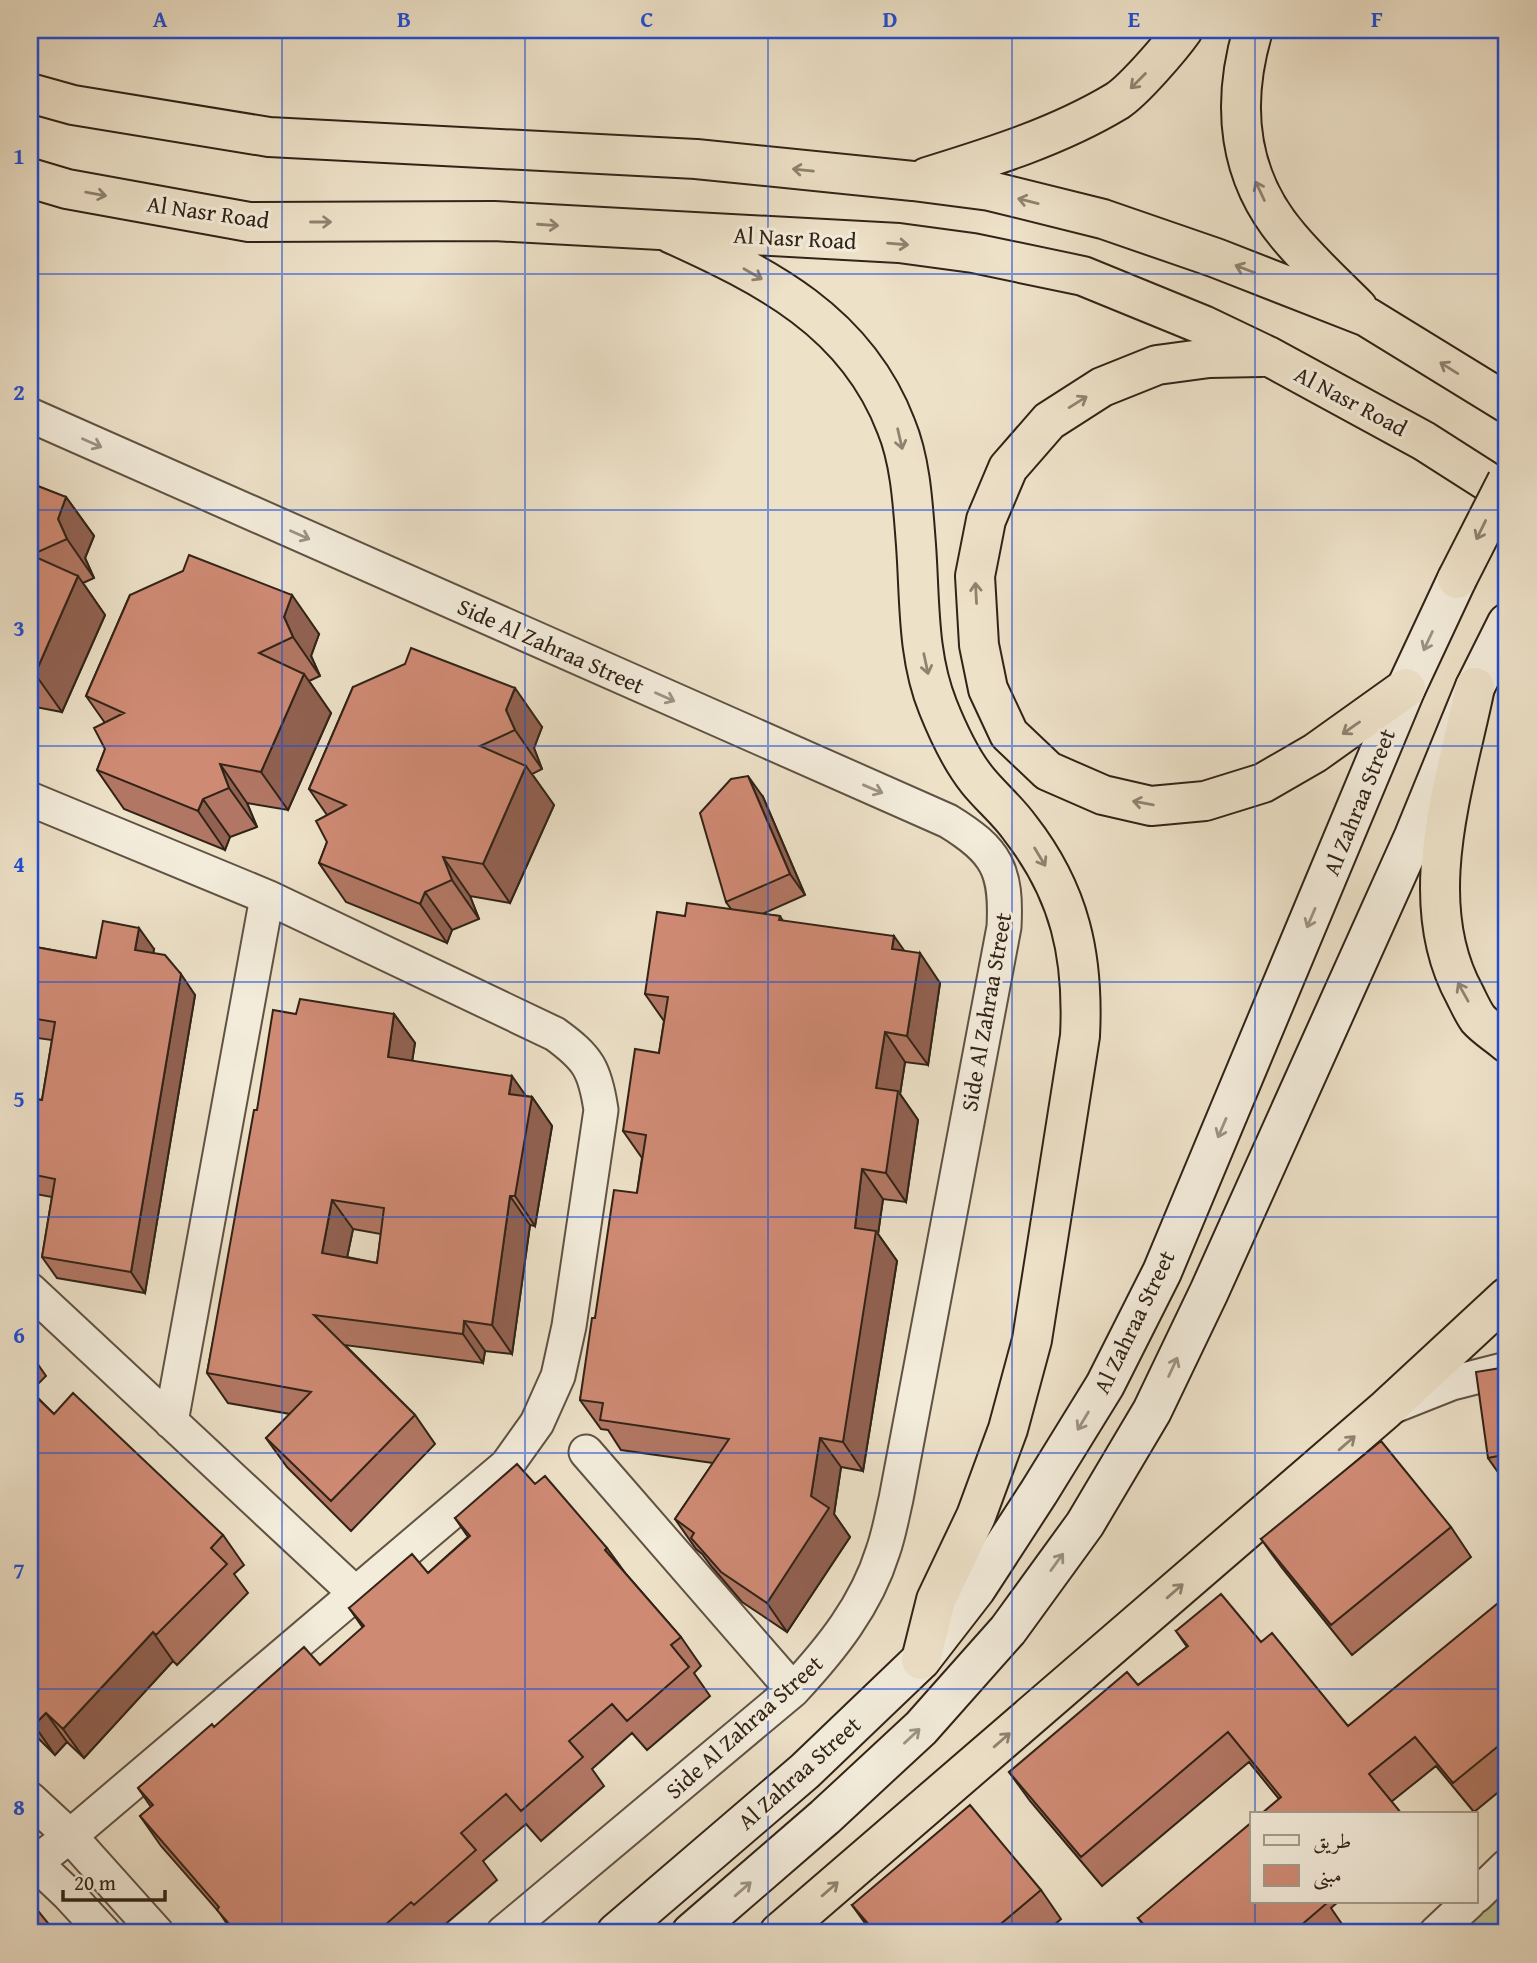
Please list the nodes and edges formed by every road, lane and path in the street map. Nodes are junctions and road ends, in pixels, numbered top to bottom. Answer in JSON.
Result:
{"nodes":[{"id":1,"x":1183,"y":30,"type":"edge"},
{"id":2,"x":1253,"y":30,"type":"edge"},
{"id":3,"x":30,"y":93,"type":"edge"},
{"id":4,"x":30,"y":178,"type":"edge"},
{"id":5,"x":913,"y":181,"type":"junction"},
{"id":6,"x":670,"y":233,"type":"junction"},
{"id":7,"x":1367,"y":317,"type":"junction"},
{"id":8,"x":1268,"y":356,"type":"junction"},
{"id":9,"x":1507,"y":402,"type":"edge"},
{"id":10,"x":30,"y":415,"type":"edge"},
{"id":11,"x":1507,"y":481,"type":"edge"},
{"id":12,"x":1507,"y":495,"type":"edge"},
{"id":13,"x":1507,"y":623,"type":"edge"},
{"id":14,"x":1475,"y":687,"type":"junction"},
{"id":15,"x":1406,"y":688,"type":"junction"},
{"id":16,"x":30,"y":799,"type":"edge"},
{"id":17,"x":267,"y":897,"type":"junction"},
{"id":18,"x":1507,"y":1043,"type":"edge"},
{"id":19,"x":30,"y":1290,"type":"edge"},
{"id":20,"x":1507,"y":1297,"type":"edge"},
{"id":21,"x":1507,"y":1369,"type":"edge"},
{"id":22,"x":1385,"y":1410,"type":"junction"},
{"id":23,"x":171,"y":1422,"type":"junction"},
{"id":24,"x":586,"y":1452,"type":"dead end"},
{"id":25,"x":355,"y":1593,"type":"junction"},
{"id":26,"x":921,"y":1660,"type":"junction"},
{"id":27,"x":793,"y":1690,"type":"junction"},
{"id":28,"x":30,"y":1799,"type":"edge"},
{"id":29,"x":70,"y":1836,"type":"junction"},
{"id":30,"x":31,"y":1863,"type":"edge"},
{"id":31,"x":1507,"y":1866,"type":"edge"},
{"id":32,"x":1478,"y":1894,"type":"edge"},
{"id":33,"x":1467,"y":1904,"type":"edge"},
{"id":34,"x":104,"y":1933,"type":"edge"},
{"id":35,"x":158,"y":1933,"type":"edge"},
{"id":36,"x":503,"y":1933,"type":"edge"},
{"id":37,"x":616,"y":1933,"type":"edge"},
{"id":38,"x":691,"y":1933,"type":"edge"},
{"id":39,"x":779,"y":1933,"type":"edge"},
{"id":40,"x":1436,"y":1933,"type":"edge"}],
"edges":[{"from":1,"to":5,"type":"main road","one_way":true},
{"from":7,"to":2,"type":"main road","one_way":true},
{"from":5,"to":3,"type":"main road","one_way":true},
{"from":4,"to":6,"type":"main road","name":"Al Nasr Road","one_way":true},
{"from":7,"to":5,"type":"main road","one_way":true},
{"from":6,"to":8,"type":"main road","name":"Al Nasr Road","one_way":true},
{"from":6,"to":26,"type":"main road","one_way":true},
{"from":9,"to":7,"type":"main road","one_way":true},
{"from":8,"to":12,"type":"main road","name":"Al Nasr Road"},
{"from":15,"to":8,"type":"main road","one_way":true},
{"from":10,"to":27,"type":"street","name":"Side Al Zahraa Street","one_way":true},
{"from":11,"to":15,"type":"main road","name":"Al Zahraa Street","one_way":true,"bridge":true},
{"from":13,"to":14,"type":"main road"},
{"from":18,"to":14,"type":"main road","one_way":true},
{"from":38,"to":14,"type":"main road","one_way":true},
{"from":15,"to":26,"type":"main road","name":"Al Zahraa Street","one_way":true},
{"from":16,"to":17,"type":"street"},
{"from":17,"to":23,"type":"street"},
{"from":17,"to":25,"type":"street"},
{"from":19,"to":23,"type":"street"},
{"from":20,"to":22,"type":"main road"},
{"from":21,"to":22,"type":"street"},
{"from":39,"to":22,"type":"main road","one_way":true},
{"from":23,"to":25,"type":"street"},
{"from":24,"to":27,"type":"street"},
{"from":25,"to":29,"type":"street"},
{"from":26,"to":37,"type":"main road","name":"Al Zahraa Street"},
{"from":27,"to":36,"type":"street","name":"Side Al Zahraa Street"},
{"from":28,"to":29,"type":"street"},
{"from":29,"to":30,"type":"street"},
{"from":29,"to":35,"type":"street"},
{"from":30,"to":34,"type":"street"},
{"from":31,"to":32,"type":"street"},
{"from":33,"to":40,"type":"street"}]}
